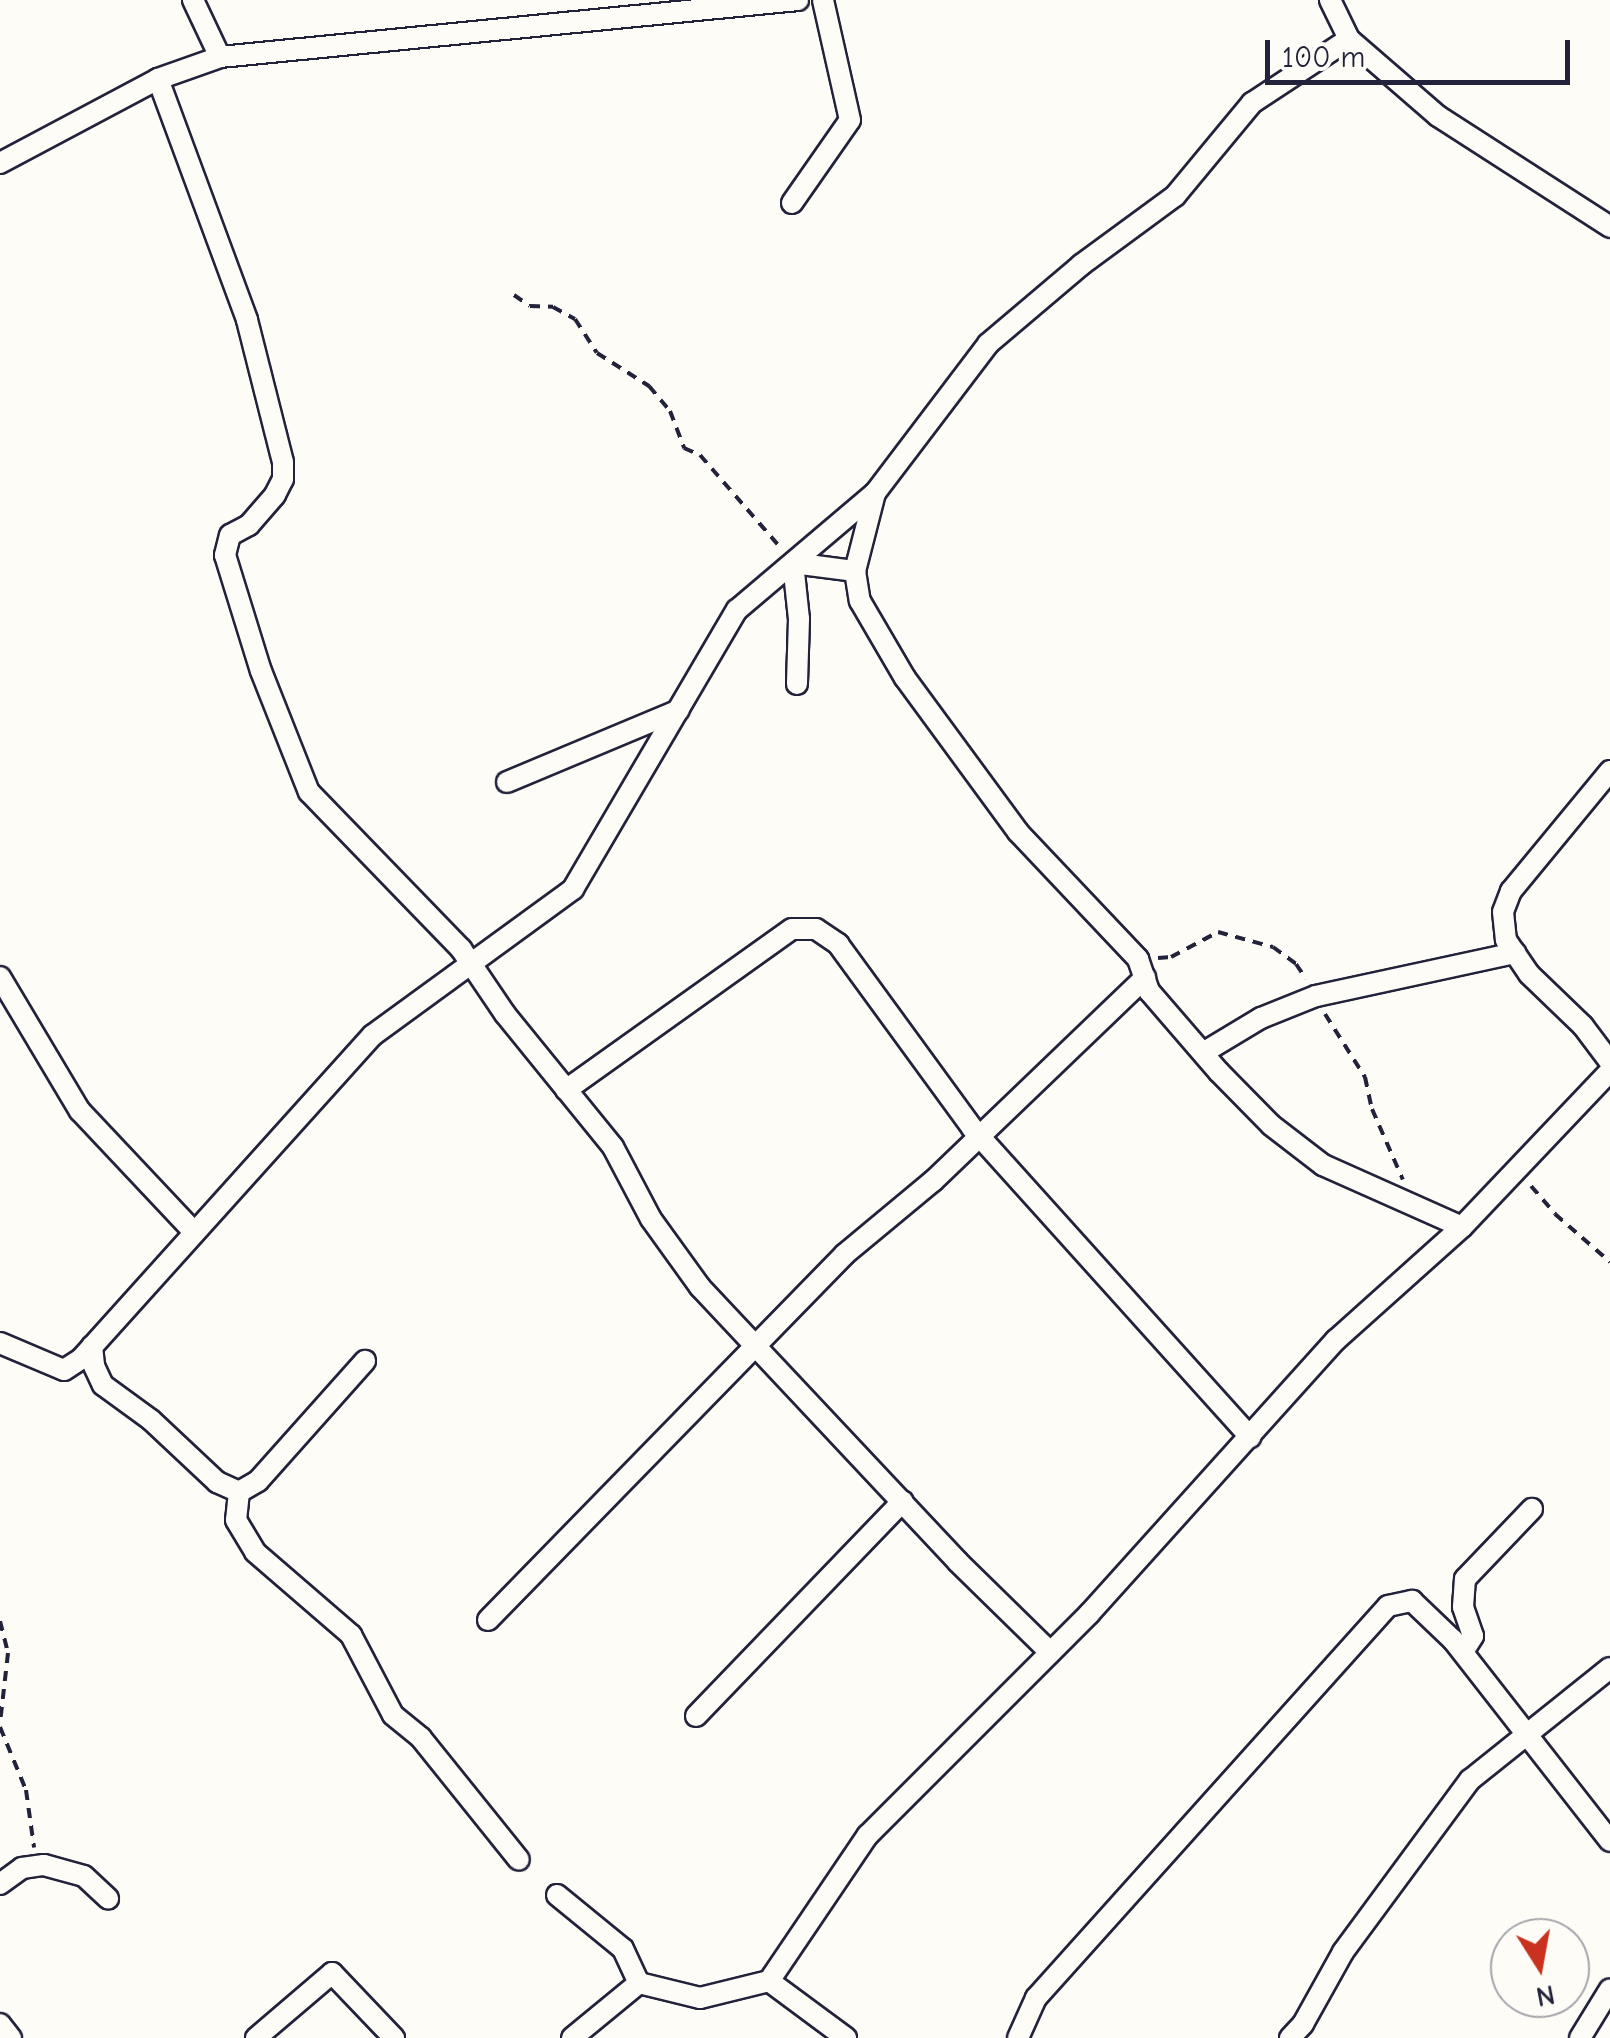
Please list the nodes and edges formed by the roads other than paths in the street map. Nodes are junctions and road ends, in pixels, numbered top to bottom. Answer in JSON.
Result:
{"nodes":[{"id":1,"x":193,"y":0,"type":"edge"},
{"id":2,"x":798,"y":0,"type":"edge"},
{"id":3,"x":823,"y":0,"type":"edge"},
{"id":4,"x":1330,"y":0,"type":"edge"},
{"id":5,"x":1349,"y":39,"type":"junction"},
{"id":6,"x":220,"y":57,"type":"junction"},
{"id":7,"x":158,"y":79,"type":"junction"},
{"id":8,"x":0,"y":163,"type":"edge"},
{"id":9,"x":792,"y":202,"type":"dead end"},
{"id":10,"x":1610,"y":228,"type":"edge"},
{"id":11,"x":875,"y":493,"type":"junction"},
{"id":12,"x":792,"y":563,"type":"junction"},
{"id":13,"x":855,"y":571,"type":"junction"},
{"id":14,"x":797,"y":684,"type":"dead end"},
{"id":15,"x":679,"y":710,"type":"junction"},
{"id":16,"x":1610,"y":772,"type":"edge"},
{"id":17,"x":507,"y":782,"type":"dead end"},
{"id":18,"x":1515,"y":953,"type":"junction"},
{"id":19,"x":469,"y":964,"type":"junction"},
{"id":20,"x":1141,"y":969,"type":"junction"},
{"id":21,"x":0,"y":977,"type":"edge"},
{"id":22,"x":1206,"y":1051,"type":"junction"},
{"id":23,"x":1610,"y":1062,"type":"edge"},
{"id":24,"x":1610,"y":1070,"type":"edge"},
{"id":25,"x":566,"y":1090,"type":"junction"},
{"id":26,"x":980,"y":1137,"type":"junction"},
{"id":27,"x":1462,"y":1227,"type":"junction"},
{"id":28,"x":194,"y":1232,"type":"junction"},
{"id":29,"x":0,"y":1343,"type":"edge"},
{"id":30,"x":92,"y":1346,"type":"junction"},
{"id":31,"x":756,"y":1349,"type":"junction"},
{"id":32,"x":366,"y":1361,"type":"dead end"},
{"id":33,"x":1250,"y":1437,"type":"junction"},
{"id":34,"x":240,"y":1492,"type":"junction"},
{"id":35,"x":903,"y":1502,"type":"junction"},
{"id":36,"x":1532,"y":1509,"type":"dead end"},
{"id":37,"x":488,"y":1620,"type":"dead end"},
{"id":38,"x":1050,"y":1652,"type":"junction"},
{"id":39,"x":1463,"y":1652,"type":"junction"},
{"id":40,"x":1610,"y":1668,"type":"edge"},
{"id":41,"x":696,"y":1716,"type":"dead end"},
{"id":42,"x":1530,"y":1736,"type":"junction"},
{"id":43,"x":1610,"y":1841,"type":"edge"},
{"id":44,"x":518,"y":1860,"type":"dead end"},
{"id":45,"x":0,"y":1884,"type":"edge"},
{"id":46,"x":557,"y":1895,"type":"dead end"},
{"id":47,"x":108,"y":1898,"type":"dead end"},
{"id":48,"x":768,"y":1980,"type":"junction"},
{"id":49,"x":638,"y":1983,"type":"junction"},
{"id":50,"x":1610,"y":1988,"type":"edge"},
{"id":51,"x":0,"y":2024,"type":"edge"},
{"id":52,"x":11,"y":2038,"type":"edge"},
{"id":53,"x":256,"y":2038,"type":"edge"},
{"id":54,"x":394,"y":2038,"type":"edge"},
{"id":55,"x":572,"y":2038,"type":"edge"},
{"id":56,"x":846,"y":2038,"type":"edge"},
{"id":57,"x":1018,"y":2038,"type":"edge"},
{"id":58,"x":1290,"y":2038,"type":"edge"},
{"id":59,"x":1580,"y":2038,"type":"edge"}],
"edges":[{"from":1,"to":6,"type":"street"},
{"from":2,"to":6,"type":"street"},
{"from":3,"to":9,"type":"street"},
{"from":4,"to":5,"type":"street"},
{"from":5,"to":10,"type":"street"},
{"from":5,"to":11,"type":"street"},
{"from":6,"to":7,"type":"street"},
{"from":7,"to":8,"type":"street"},
{"from":7,"to":19,"type":"street"},
{"from":11,"to":12,"type":"street"},
{"from":11,"to":13,"type":"street"},
{"from":12,"to":13,"type":"street"},
{"from":12,"to":14,"type":"street"},
{"from":12,"to":15,"type":"street"},
{"from":13,"to":20,"type":"street"},
{"from":15,"to":17,"type":"street"},
{"from":15,"to":19,"type":"street"},
{"from":16,"to":18,"type":"street"},
{"from":18,"to":22,"type":"street"},
{"from":18,"to":23,"type":"street"},
{"from":19,"to":25,"type":"street"},
{"from":19,"to":28,"type":"street"},
{"from":20,"to":22,"type":"street"},
{"from":20,"to":26,"type":"street"},
{"from":21,"to":28,"type":"street"},
{"from":22,"to":27,"type":"street"},
{"from":24,"to":27,"type":"street"},
{"from":25,"to":26,"type":"street"},
{"from":25,"to":31,"type":"street"},
{"from":26,"to":31,"type":"street"},
{"from":26,"to":33,"type":"street"},
{"from":27,"to":33,"type":"street"},
{"from":28,"to":30,"type":"street"},
{"from":29,"to":30,"type":"street"},
{"from":30,"to":34,"type":"street"},
{"from":31,"to":35,"type":"street"},
{"from":31,"to":37,"type":"street"},
{"from":32,"to":34,"type":"street"},
{"from":33,"to":38,"type":"street"},
{"from":34,"to":44,"type":"street"},
{"from":35,"to":38,"type":"street"},
{"from":35,"to":41,"type":"street"},
{"from":36,"to":39,"type":"street"},
{"from":38,"to":48,"type":"street"},
{"from":39,"to":42,"type":"street"},
{"from":39,"to":57,"type":"street"},
{"from":40,"to":42,"type":"street"},
{"from":42,"to":43,"type":"street"},
{"from":42,"to":58,"type":"street"},
{"from":45,"to":47,"type":"street"},
{"from":46,"to":49,"type":"street"},
{"from":48,"to":49,"type":"street"},
{"from":48,"to":56,"type":"street"},
{"from":49,"to":55,"type":"street"},
{"from":50,"to":59,"type":"street"},
{"from":51,"to":52,"type":"street"},
{"from":53,"to":54,"type":"street"}]}
